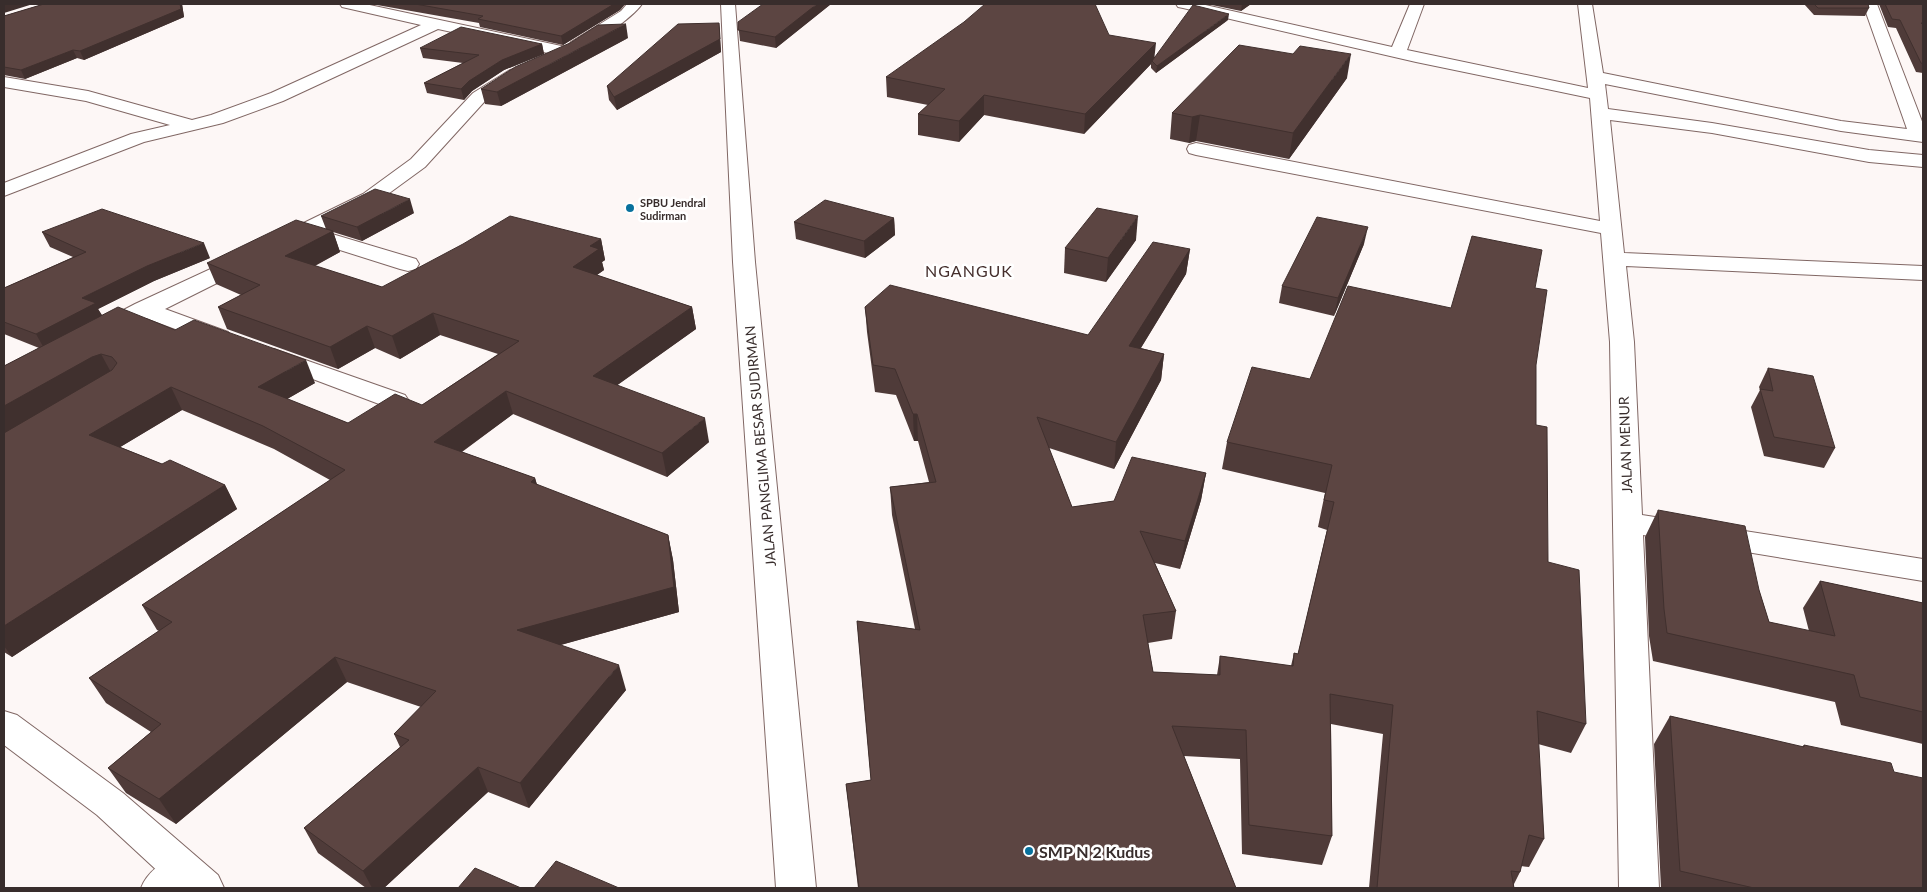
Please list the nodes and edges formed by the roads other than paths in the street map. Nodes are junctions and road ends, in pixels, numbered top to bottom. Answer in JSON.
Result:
{"nodes":[{"id":1,"x":347,"y":4,"type":"edge"},
{"id":2,"x":635,"y":4,"type":"edge"},
{"id":3,"x":728,"y":4,"type":"edge"},
{"id":4,"x":1183,"y":4,"type":"edge"},
{"id":5,"x":1417,"y":4,"type":"edge"},
{"id":6,"x":1585,"y":4,"type":"edge"},
{"id":7,"x":1870,"y":4,"type":"edge"},
{"id":8,"x":1214,"y":7,"type":"edge"},
{"id":9,"x":436,"y":24,"type":"junction"},
{"id":10,"x":566,"y":52,"type":"junction"},
{"id":11,"x":1398,"y":53,"type":"junction"},
{"id":12,"x":4,"y":82,"type":"edge"},
{"id":13,"x":1598,"y":95,"type":"junction"},
{"id":14,"x":192,"y":125,"type":"junction"},
{"id":15,"x":1921,"y":137,"type":"edge"},
{"id":16,"x":1196,"y":149,"type":"dead end"},
{"id":17,"x":1923,"y":161,"type":"edge"},
{"id":18,"x":4,"y":190,"type":"edge"},
{"id":19,"x":1611,"y":229,"type":"junction"},
{"id":20,"x":304,"y":232,"type":"junction"},
{"id":21,"x":1614,"y":259,"type":"junction"},
{"id":22,"x":408,"y":264,"type":"dead end"},
{"id":23,"x":1923,"y":273,"type":"edge"},
{"id":24,"x":143,"y":309,"type":"junction"},
{"id":25,"x":84,"y":340,"type":"edge"},
{"id":26,"x":396,"y":401,"type":"edge"},
{"id":27,"x":1627,"y":522,"type":"junction"},
{"id":28,"x":1923,"y":570,"type":"edge"},
{"id":29,"x":4,"y":725,"type":"edge"},
{"id":30,"x":183,"y":882,"type":"edge"},
{"id":31,"x":796,"y":888,"type":"edge"},
{"id":32,"x":1639,"y":888,"type":"edge"}],
"edges":[{"from":1,"to":9,"type":"street"},
{"from":2,"to":10,"type":"street"},
{"from":3,"to":31,"type":"street","name":"JALAN PANGLIMA BESAR SUDIRMAN"},
{"from":4,"to":8,"type":"street"},
{"from":5,"to":11,"type":"street"},
{"from":6,"to":13,"type":"street","name":"JALAN MENUR"},
{"from":7,"to":15,"type":"street"},
{"from":8,"to":11,"type":"street"},
{"from":9,"to":10,"type":"street"},
{"from":9,"to":14,"type":"street"},
{"from":10,"to":20,"type":"street"},
{"from":11,"to":13,"type":"street"},
{"from":12,"to":14,"type":"street"},
{"from":13,"to":15,"type":"street"},
{"from":13,"to":17,"type":"street"},
{"from":13,"to":19,"type":"street","name":"JALAN MENUR"},
{"from":14,"to":18,"type":"street"},
{"from":16,"to":19,"type":"street"},
{"from":19,"to":21,"type":"street","name":"JALAN MENUR"},
{"from":20,"to":22,"type":"street"},
{"from":20,"to":24,"type":"street"},
{"from":21,"to":23,"type":"street"},
{"from":21,"to":27,"type":"street","name":"JALAN MENUR"},
{"from":24,"to":25,"type":"street"},
{"from":24,"to":26,"type":"street"},
{"from":27,"to":28,"type":"street"},
{"from":27,"to":32,"type":"street","name":"JALAN MENUR"},
{"from":29,"to":30,"type":"street"}]}
